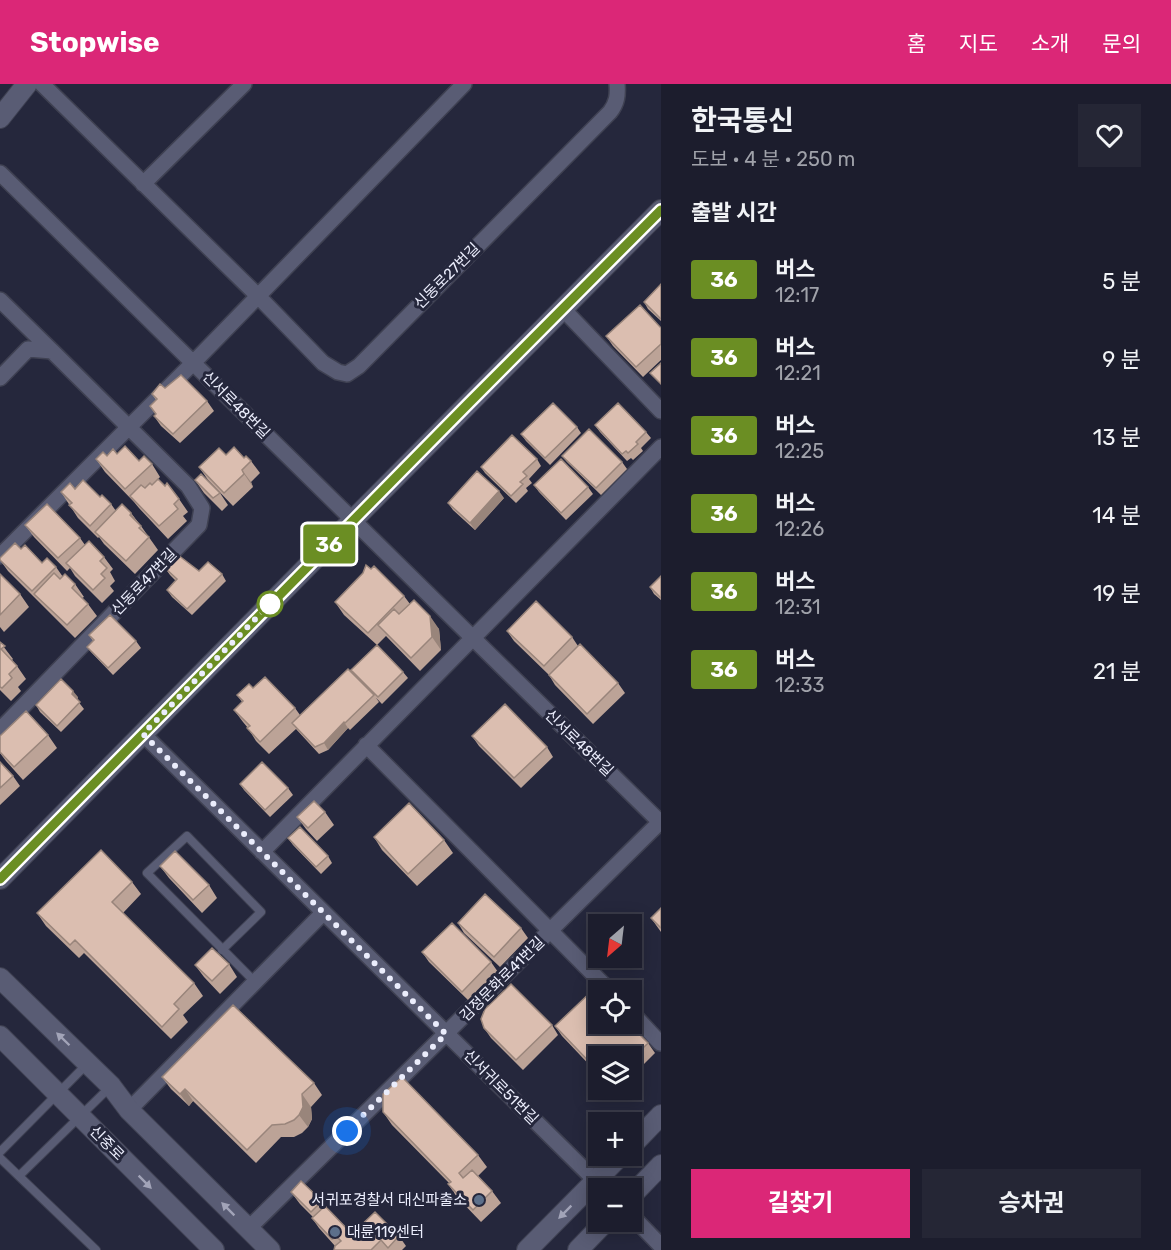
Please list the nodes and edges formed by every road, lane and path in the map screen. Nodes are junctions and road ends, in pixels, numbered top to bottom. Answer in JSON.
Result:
{"nodes":[{"id":1,"x":27,"y":84,"type":"edge"},
{"id":2,"x":42,"y":84,"type":"edge"},
{"id":3,"x":244,"y":84,"type":"edge"},
{"id":4,"x":464,"y":84,"type":"edge"},
{"id":5,"x":616,"y":84,"type":"edge"},
{"id":6,"x":0,"y":118,"type":"edge"},
{"id":7,"x":0,"y":173,"type":"edge"},
{"id":8,"x":143,"y":184,"type":"junction"},
{"id":9,"x":661,"y":210,"type":"edge"},
{"id":10,"x":257,"y":296,"type":"junction"},
{"id":11,"x":0,"y":300,"type":"edge"},
{"id":12,"x":562,"y":308,"type":"junction"},
{"id":13,"x":52,"y":351,"type":"junction"},
{"id":14,"x":193,"y":363,"type":"junction"},
{"id":15,"x":0,"y":378,"type":"edge"},
{"id":16,"x":661,"y":411,"type":"edge"},
{"id":17,"x":129,"y":427,"type":"junction"},
{"id":18,"x":661,"y":447,"type":"edge"},
{"id":19,"x":353,"y":520,"type":"junction"},
{"id":20,"x":0,"y":556,"type":"edge"},
{"id":21,"x":472,"y":637,"type":"junction"},
{"id":22,"x":0,"y":730,"type":"edge"},
{"id":23,"x":143,"y":734,"type":"junction"},
{"id":24,"x":366,"y":745,"type":"junction"},
{"id":25,"x":661,"y":822,"type":"edge"},
{"id":26,"x":262,"y":852,"type":"junction"},
{"id":27,"x":0,"y":879,"type":"edge"},
{"id":28,"x":323,"y":912,"type":"junction"},
{"id":29,"x":551,"y":931,"type":"junction"},
{"id":30,"x":222,"y":950,"type":"junction"},
{"id":31,"x":0,"y":978,"type":"edge"},
{"id":32,"x":599,"y":980,"type":"edge"},
{"id":33,"x":255,"y":982,"type":"junction"},
{"id":34,"x":642,"y":1024,"type":"edge"},
{"id":35,"x":446,"y":1034,"type":"junction"},
{"id":36,"x":0,"y":1036,"type":"edge"},
{"id":37,"x":660,"y":1043,"type":"edge"},
{"id":38,"x":88,"y":1063,"type":"junction"},
{"id":39,"x":111,"y":1086,"type":"junction"},
{"id":40,"x":57,"y":1093,"type":"junction"},
{"id":41,"x":129,"y":1110,"type":"junction"},
{"id":42,"x":661,"y":1115,"type":"edge"},
{"id":43,"x":81,"y":1117,"type":"junction"},
{"id":44,"x":642,"y":1134,"type":"edge"},
{"id":45,"x":0,"y":1152,"type":"edge"},
{"id":46,"x":0,"y":1158,"type":"edge"},
{"id":47,"x":661,"y":1165,"type":"edge"},
{"id":48,"x":613,"y":1166,"type":"edge"},
{"id":49,"x":19,"y":1176,"type":"junction"},
{"id":50,"x":593,"y":1178,"type":"edge"},
{"id":51,"x":604,"y":1178,"type":"edge"},
{"id":52,"x":642,"y":1185,"type":"edge"},
{"id":53,"x":588,"y":1194,"type":"edge"},
{"id":54,"x":642,"y":1226,"type":"edge"},
{"id":55,"x":248,"y":1229,"type":"junction"},
{"id":56,"x":595,"y":1232,"type":"edge"},
{"id":57,"x":661,"y":1246,"type":"edge"},
{"id":58,"x":96,"y":1250,"type":"edge"},
{"id":59,"x":214,"y":1250,"type":"edge"},
{"id":60,"x":270,"y":1250,"type":"edge"},
{"id":61,"x":527,"y":1250,"type":"edge"},
{"id":62,"x":578,"y":1250,"type":"edge"}],
"edges":[{"from":1,"to":6,"type":"street"},
{"from":2,"to":8,"type":"street","name":"신동로27번길"},
{"from":3,"to":8,"type":"street"},
{"from":4,"to":10,"type":"street"},
{"from":5,"to":10,"type":"street","name":"신동로27번길"},
{"from":7,"to":14,"type":"street","name":"신서로48번길"},
{"from":8,"to":10,"type":"street","name":"신동로27번길"},
{"from":9,"to":12,"type":"street"},
{"from":10,"to":14,"type":"street"},
{"from":11,"to":13,"type":"street","name":"신동로47번길"},
{"from":12,"to":16,"type":"street"},
{"from":12,"to":19,"type":"street"},
{"from":13,"to":15,"type":"street"},
{"from":13,"to":17,"type":"street","name":"신동로47번길"},
{"from":14,"to":17,"type":"street"},
{"from":14,"to":19,"type":"street","name":"신서로48번길"},
{"from":17,"to":20,"type":"street"},
{"from":17,"to":22,"type":"street","name":"신동로47번길"},
{"from":18,"to":21,"type":"street"},
{"from":19,"to":21,"type":"street","name":"신서로48번길"},
{"from":19,"to":23,"type":"street"},
{"from":21,"to":24,"type":"street"},
{"from":21,"to":25,"type":"street","name":"신서로48번길"},
{"from":23,"to":26,"type":"street","name":"신서귀로51번길"},
{"from":23,"to":27,"type":"street"},
{"from":24,"to":26,"type":"street"},
{"from":24,"to":29,"type":"street","name":"김정문화로41번길"},
{"from":25,"to":29,"type":"street","name":"김정문화로41번길"},
{"from":26,"to":28,"type":"street","name":"신서귀로51번길"},
{"from":28,"to":33,"type":"street"},
{"from":28,"to":35,"type":"street","name":"신서귀로51번길"},
{"from":29,"to":32,"type":"street","name":"김정문화로41번길"},
{"from":29,"to":35,"type":"street","name":"김정문화로41번길"},
{"from":30,"to":30,"type":"lane"},
{"from":30,"to":33,"type":"lane"},
{"from":38,"to":31,"type":"street","one_way":true},
{"from":33,"to":41,"type":"street"},
{"from":34,"to":37,"type":"street"},
{"from":35,"to":50,"type":"street","name":"신서귀로51번길"},
{"from":35,"to":55,"type":"street","name":"김정문화로41번길"},
{"from":36,"to":40,"type":"street","name":"신중로"},
{"from":38,"to":39,"type":"street"},
{"from":38,"to":40,"type":"lane"},
{"from":39,"to":41,"type":"street"},
{"from":39,"to":43,"type":"lane"},
{"from":40,"to":43,"type":"street","name":"신중로"},
{"from":40,"to":45,"type":"lane"},
{"from":55,"to":41,"type":"street","one_way":true},
{"from":42,"to":44,"type":"street"},
{"from":43,"to":49,"type":"lane"},
{"from":43,"to":59,"type":"street","name":"신중로","one_way":true},
{"from":46,"to":49,"type":"lane"},
{"from":47,"to":52,"type":"street"},
{"from":48,"to":51,"type":"street"},
{"from":49,"to":58,"type":"lane"},
{"from":53,"to":61,"type":"street","one_way":true},
{"from":54,"to":57,"type":"street"},
{"from":55,"to":60,"type":"street"},
{"from":56,"to":62,"type":"street"}]}
